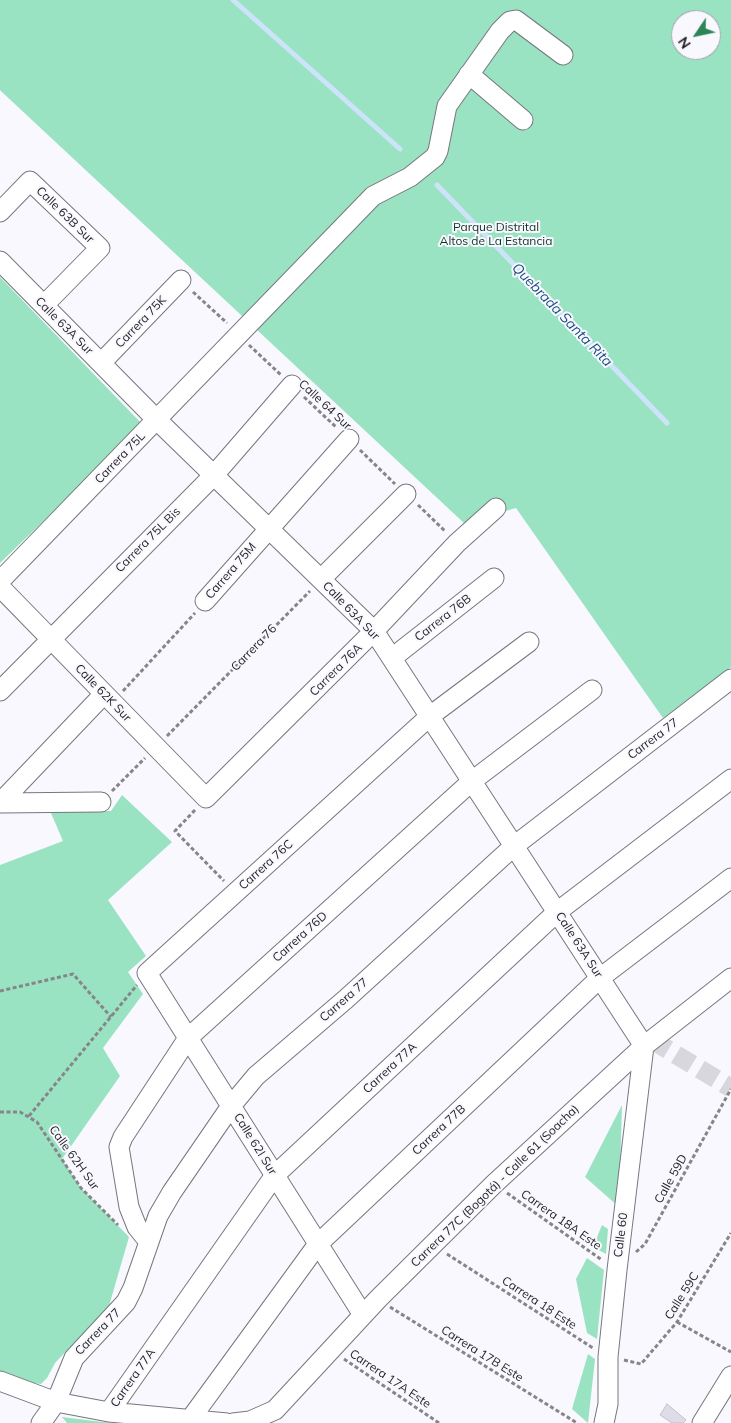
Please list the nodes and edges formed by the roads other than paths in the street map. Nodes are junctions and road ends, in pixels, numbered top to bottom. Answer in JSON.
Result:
{"nodes":[{"id":1,"x":563,"y":55,"type":"dead end"},
{"id":2,"x":469,"y":74,"type":"junction"},
{"id":3,"x":523,"y":120,"type":"dead end"},
{"id":4,"x":0,"y":212,"type":"edge"},
{"id":5,"x":0,"y":261,"type":"edge"},
{"id":6,"x":181,"y":280,"type":"road end"},
{"id":7,"x":44,"y":305,"type":"junction"},
{"id":8,"x":101,"y":363,"type":"junction"},
{"id":9,"x":292,"y":385,"type":"road end"},
{"id":10,"x":158,"y":420,"type":"junction"},
{"id":11,"x":349,"y":439,"type":"road end"},
{"id":12,"x":214,"y":475,"type":"junction"},
{"id":13,"x":406,"y":494,"type":"road end"},
{"id":14,"x":496,"y":508,"type":"dead end"},
{"id":15,"x":269,"y":528,"type":"junction"},
{"id":16,"x":494,"y":578,"type":"dead end"},
{"id":17,"x":321,"y":579,"type":"junction"},
{"id":18,"x":0,"y":580,"type":"edge"},
{"id":19,"x":0,"y":587,"type":"edge"},
{"id":20,"x":205,"y":601,"type":"road end"},
{"id":21,"x":374,"y":631,"type":"junction"},
{"id":22,"x":50,"y":638,"type":"junction"},
{"id":23,"x":529,"y":642,"type":"dead end"},
{"id":24,"x":392,"y":658,"type":"junction"},
{"id":25,"x":731,"y":679,"type":"edge"},
{"id":26,"x":592,"y":690,"type":"dead end"},
{"id":27,"x":0,"y":691,"type":"edge"},
{"id":28,"x":108,"y":698,"type":"junction"},
{"id":29,"x":430,"y":716,"type":"junction"},
{"id":30,"x":731,"y":779,"type":"edge"},
{"id":31,"x":472,"y":781,"type":"junction"},
{"id":32,"x":206,"y":798,"type":"joint"},
{"id":33,"x":101,"y":802,"type":"road end"},
{"id":34,"x":0,"y":803,"type":"edge"},
{"id":35,"x":514,"y":846,"type":"junction"},
{"id":36,"x":731,"y":878,"type":"edge"},
{"id":37,"x":557,"y":912,"type":"junction"},
{"id":38,"x":147,"y":973,"type":"joint"},
{"id":39,"x":600,"y":978,"type":"junction"},
{"id":40,"x":727,"y":987,"type":"edge"},
{"id":41,"x":188,"y":1038,"type":"junction"},
{"id":42,"x":644,"y":1046,"type":"junction"},
{"id":43,"x":231,"y":1106,"type":"junction"},
{"id":44,"x":275,"y":1176,"type":"junction"},
{"id":45,"x":149,"y":1242,"type":"junction"},
{"id":46,"x":318,"y":1244,"type":"junction"},
{"id":47,"x":363,"y":1315,"type":"junction"},
{"id":48,"x":731,"y":1376,"type":"edge"},
{"id":49,"x":0,"y":1381,"type":"edge"},
{"id":50,"x":109,"y":1412,"type":"junction"},
{"id":51,"x":50,"y":1415,"type":"edge"},
{"id":52,"x":189,"y":1421,"type":"junction"},
{"id":53,"x":227,"y":1423,"type":"edge"},
{"id":54,"x":233,"y":1423,"type":"edge"},
{"id":55,"x":604,"y":1423,"type":"edge"},
{"id":56,"x":702,"y":1423,"type":"edge"}],
"edges":[{"from":1,"to":2,"type":"street","name":"Carrera 75L"},
{"from":2,"to":3,"type":"street"},
{"from":2,"to":10,"type":"street","name":"Carrera 75L"},
{"from":4,"to":7,"type":"street","name":"Calle 63B Sur"},
{"from":5,"to":7,"type":"street","name":"Calle 63A Sur"},
{"from":6,"to":8,"type":"street","name":"Carrera 75K"},
{"from":7,"to":8,"type":"street","name":"Calle 63A Sur"},
{"from":8,"to":10,"type":"street","name":"Calle 63A Sur"},
{"from":9,"to":12,"type":"street","name":"Carrera 75L Bis"},
{"from":10,"to":12,"type":"street","name":"Calle 63A Sur"},
{"from":10,"to":18,"type":"street","name":"Carrera 75L"},
{"from":11,"to":15,"type":"street","name":"Carrera 75M"},
{"from":12,"to":15,"type":"street","name":"Calle 63A Sur"},
{"from":12,"to":22,"type":"street","name":"Carrera 75L Bis"},
{"from":13,"to":17,"type":"street"},
{"from":14,"to":21,"type":"street","name":"Carrera 76A"},
{"from":15,"to":17,"type":"street","name":"Calle 63A Sur"},
{"from":15,"to":20,"type":"street","name":"Carrera 75M"},
{"from":16,"to":24,"type":"street","name":"Carrera 76B"},
{"from":17,"to":21,"type":"street","name":"Calle 63A Sur"},
{"from":19,"to":22,"type":"street","name":"Calle 62K Sur"},
{"from":21,"to":24,"type":"street","name":"Calle 63A Sur"},
{"from":21,"to":32,"type":"street","name":"Carrera 76A"},
{"from":22,"to":27,"type":"street","name":"Carrera 75L Bis"},
{"from":22,"to":28,"type":"street","name":"Calle 62K Sur"},
{"from":23,"to":29,"type":"street","name":"Carrera 76C"},
{"from":24,"to":29,"type":"street","name":"Calle 63A Sur"},
{"from":25,"to":35,"type":"street","name":"Carrera 77"},
{"from":26,"to":31,"type":"street","name":"Carrera 76D"},
{"from":28,"to":32,"type":"street","name":"Calle 62K Sur"},
{"from":28,"to":34,"type":"street"},
{"from":29,"to":31,"type":"street","name":"Calle 63A Sur"},
{"from":29,"to":38,"type":"street","name":"Carrera 76C"},
{"from":30,"to":37,"type":"street","name":"Carrera 77A"},
{"from":31,"to":35,"type":"street","name":"Calle 63A Sur"},
{"from":31,"to":41,"type":"street","name":"Carrera 76D"},
{"from":33,"to":34,"type":"street"},
{"from":35,"to":37,"type":"street","name":"Calle 63A Sur"},
{"from":35,"to":43,"type":"street","name":"Carrera 77"},
{"from":36,"to":39,"type":"street","name":"Carrera 77B"},
{"from":37,"to":39,"type":"street","name":"Calle 63A Sur"},
{"from":37,"to":44,"type":"street","name":"Carrera 77A"},
{"from":38,"to":41,"type":"street","name":"Calle 62I Sur"},
{"from":39,"to":42,"type":"street","name":"Calle 63A Sur"},
{"from":39,"to":46,"type":"street","name":"Carrera 77B"},
{"from":40,"to":42,"type":"street","name":"Carrera 77C (Bogotá) - Calle 61 (Soacha)"},
{"from":41,"to":43,"type":"street","name":"Calle 62I Sur"},
{"from":41,"to":45,"type":"street","name":"Carrera 76D"},
{"from":42,"to":47,"type":"street","name":"Carrera 77C (Bogotá) - Calle 61 (Soacha)"},
{"from":42,"to":55,"type":"street","name":"Calle 60"},
{"from":43,"to":44,"type":"street","name":"Calle 62I Sur"},
{"from":43,"to":45,"type":"street","name":"Carrera 77"},
{"from":44,"to":46,"type":"street","name":"Calle 62I Sur"},
{"from":44,"to":50,"type":"street","name":"Carrera 77A"},
{"from":45,"to":51,"type":"street","name":"Carrera 77"},
{"from":46,"to":47,"type":"street","name":"Calle 62I Sur"},
{"from":46,"to":52,"type":"street","name":"Carrera 77B"},
{"from":47,"to":54,"type":"street","name":"Carrera 77C (Bogotá) - Calle 61 (Soacha)"},
{"from":48,"to":56,"type":"street"},
{"from":49,"to":51,"type":"street"},
{"from":50,"to":51,"type":"street"},
{"from":50,"to":52,"type":"street"},
{"from":52,"to":53,"type":"street"}]}
